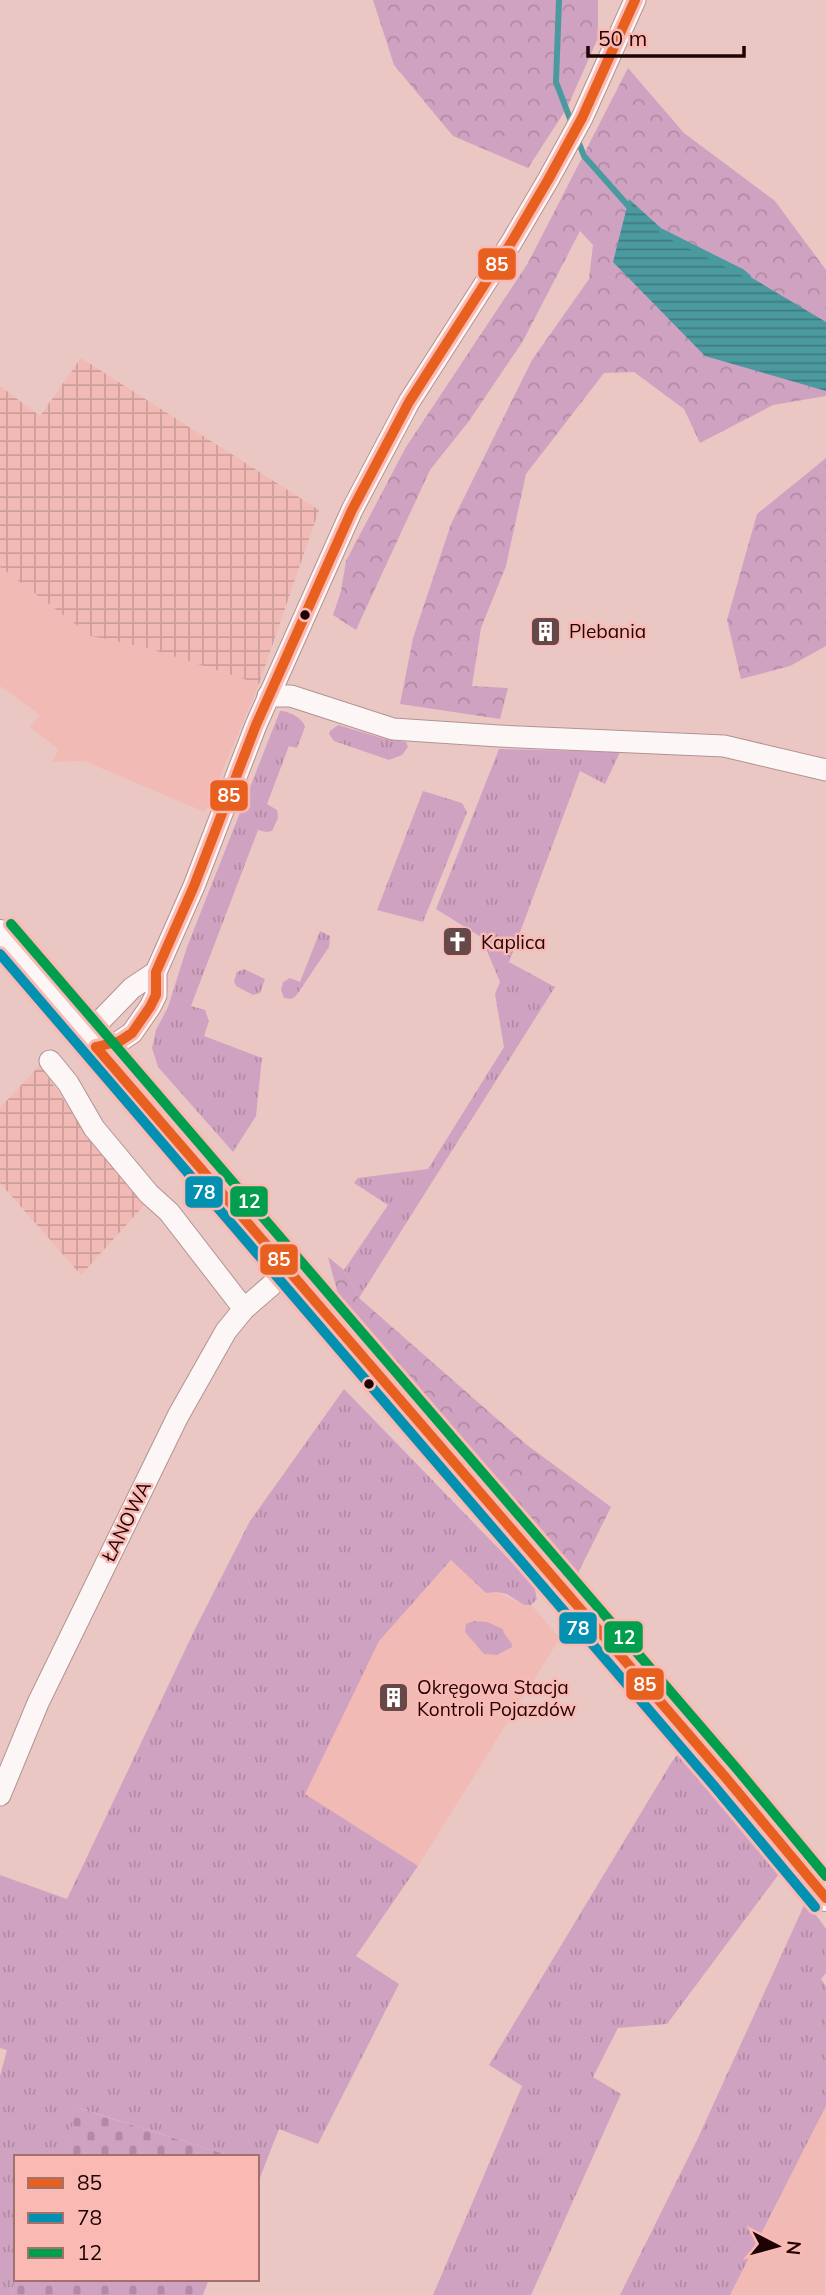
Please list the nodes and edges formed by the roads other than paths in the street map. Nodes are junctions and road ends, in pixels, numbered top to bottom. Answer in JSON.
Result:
{"nodes":[{"id":1,"x":635,"y":0,"type":"edge"},
{"id":2,"x":268,"y":696,"type":"junction"},
{"id":3,"x":826,"y":770,"type":"edge"},
{"id":4,"x":0,"y":933,"type":"edge"},
{"id":5,"x":156,"y":972,"type":"junction"},
{"id":6,"x":96,"y":1047,"type":"junction"},
{"id":7,"x":50,"y":1061,"type":"dead end"},
{"id":8,"x":289,"y":1270,"type":"junction"},
{"id":9,"x":244,"y":1309,"type":"junction"},
{"id":10,"x":0,"y":1795,"type":"edge"},
{"id":11,"x":826,"y":1898,"type":"edge"}],
"edges":[{"from":1,"to":2,"type":"street"},
{"from":2,"to":3,"type":"street"},
{"from":2,"to":5,"type":"street"},
{"from":4,"to":6,"type":"main road"},
{"from":5,"to":6,"type":"street"},
{"from":5,"to":6,"type":"street"},
{"from":6,"to":8,"type":"main road"},
{"from":7,"to":9,"type":"street"},
{"from":8,"to":9,"type":"street","name":"ŁANOWA"},
{"from":8,"to":11,"type":"main road"},
{"from":9,"to":10,"type":"street","name":"ŁANOWA"}]}
